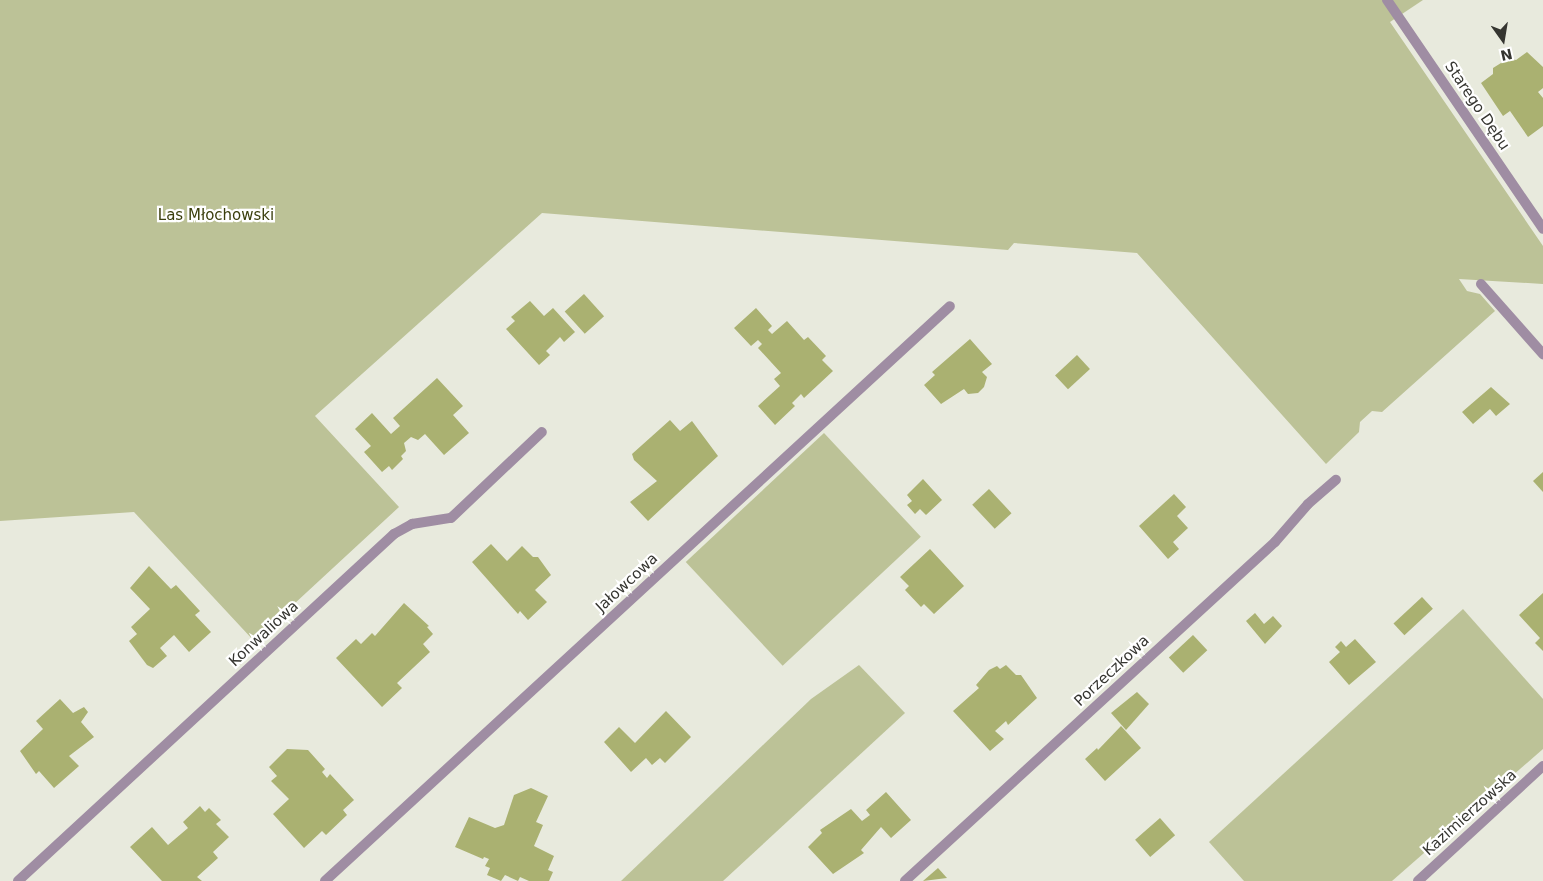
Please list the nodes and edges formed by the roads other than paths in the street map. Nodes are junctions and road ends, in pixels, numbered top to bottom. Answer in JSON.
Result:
{"nodes":[{"id":1,"x":1386,"y":0,"type":"edge"},
{"id":2,"x":1543,"y":229,"type":"edge"},
{"id":3,"x":1481,"y":284,"type":"dead end"},
{"id":4,"x":950,"y":306,"type":"dead end"},
{"id":5,"x":1543,"y":354,"type":"edge"},
{"id":6,"x":542,"y":432,"type":"dead end"},
{"id":7,"x":1336,"y":480,"type":"dead end"},
{"id":8,"x":1543,"y":766,"type":"edge"},
{"id":9,"x":18,"y":881,"type":"edge"},
{"id":10,"x":325,"y":881,"type":"edge"},
{"id":11,"x":905,"y":881,"type":"edge"},
{"id":12,"x":1418,"y":881,"type":"edge"}],
"edges":[{"from":1,"to":2,"type":"street","name":"Starego Dębu"},
{"from":3,"to":5,"type":"street"},
{"from":4,"to":10,"type":"street","name":"Jałowcowa"},
{"from":6,"to":9,"type":"street","name":"Konwaliowa"},
{"from":7,"to":11,"type":"street","name":"Porzeczkowa"},
{"from":8,"to":12,"type":"street","name":"Kazimierzowska"}]}
